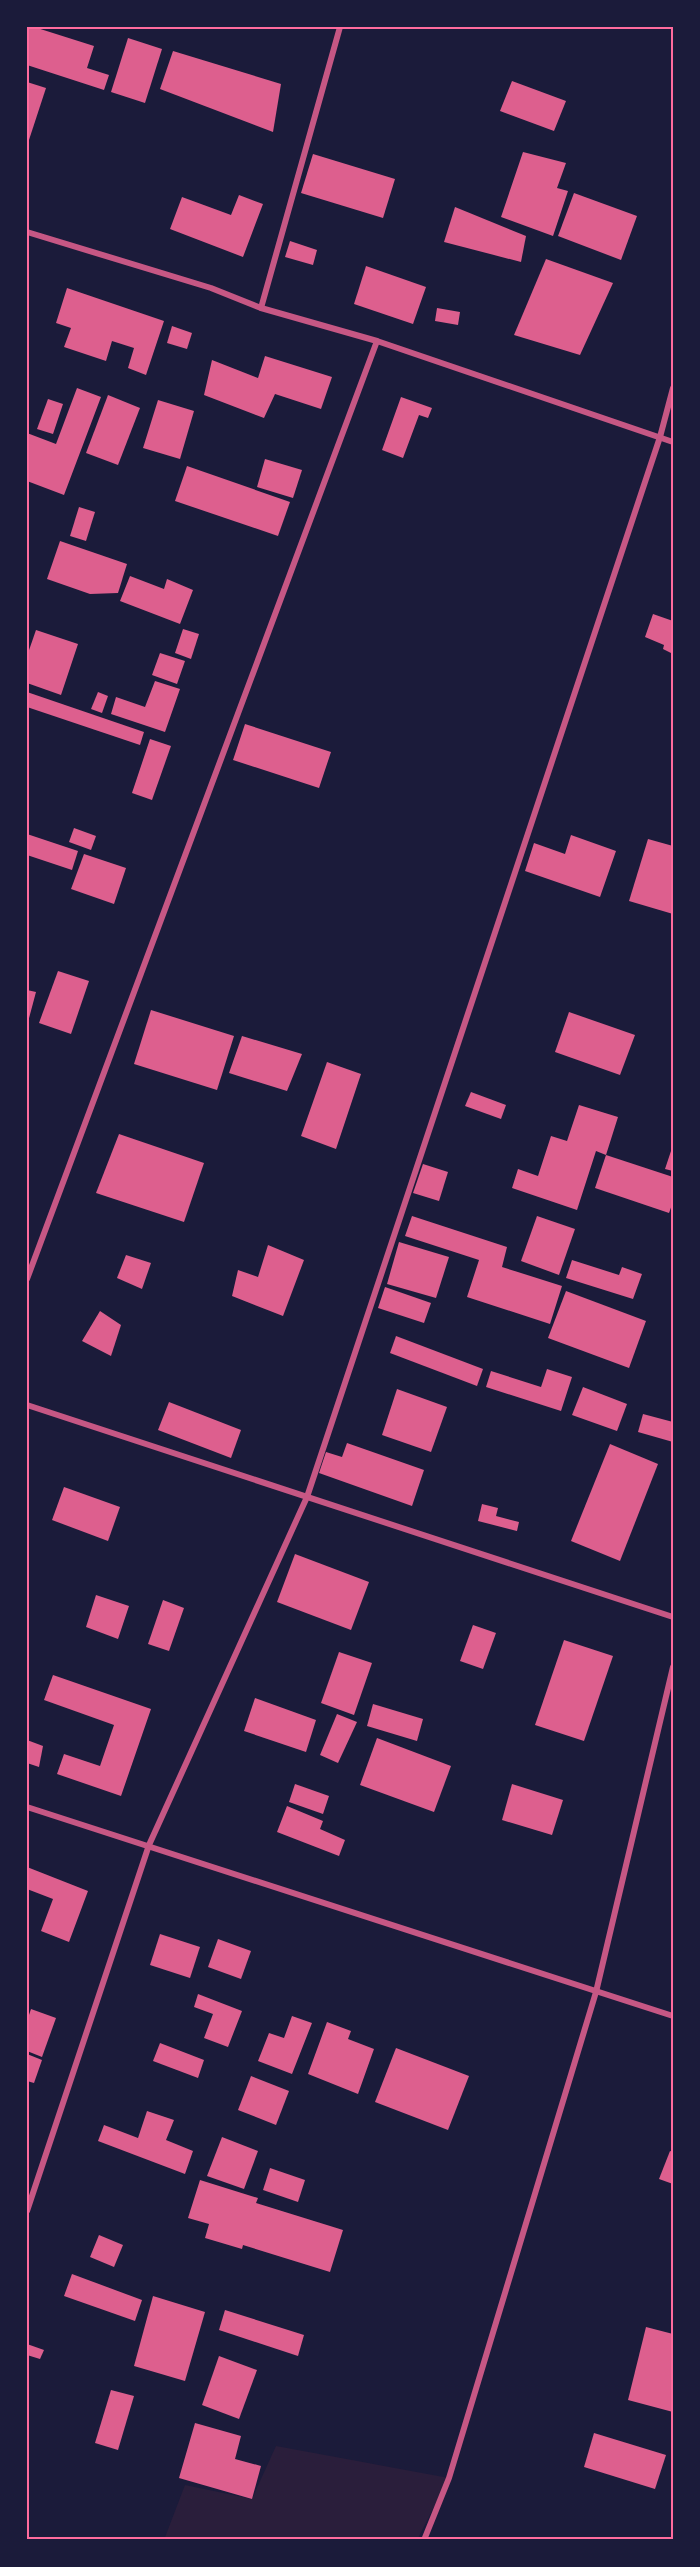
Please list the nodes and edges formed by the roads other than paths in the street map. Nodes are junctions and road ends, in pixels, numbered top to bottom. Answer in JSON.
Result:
{"nodes":[{"id":1,"x":340,"y":27,"type":"edge"},
{"id":2,"x":27,"y":232,"type":"edge"},
{"id":3,"x":261,"y":308,"type":"junction"},
{"id":4,"x":377,"y":340,"type":"junction"},
{"id":5,"x":673,"y":388,"type":"edge"},
{"id":6,"x":660,"y":437,"type":"junction"},
{"id":7,"x":673,"y":442,"type":"edge"},
{"id":8,"x":27,"y":1278,"type":"edge"},
{"id":9,"x":27,"y":1405,"type":"edge"},
{"id":10,"x":307,"y":1497,"type":"junction"},
{"id":11,"x":673,"y":1617,"type":"edge"},
{"id":12,"x":673,"y":1667,"type":"edge"},
{"id":13,"x":27,"y":1807,"type":"edge"},
{"id":14,"x":149,"y":1845,"type":"junction"},
{"id":15,"x":596,"y":1992,"type":"junction"},
{"id":16,"x":673,"y":2016,"type":"edge"},
{"id":17,"x":30,"y":2191,"type":"edge"},
{"id":18,"x":27,"y":2211,"type":"edge"},
{"id":19,"x":424,"y":2540,"type":"edge"}],
"edges":[{"from":1,"to":3,"type":"street"},
{"from":2,"to":3,"type":"street"},
{"from":3,"to":4,"type":"street"},
{"from":4,"to":6,"type":"street"},
{"from":4,"to":8,"type":"street"},
{"from":5,"to":6,"type":"street"},
{"from":6,"to":7,"type":"street"},
{"from":6,"to":10,"type":"street"},
{"from":9,"to":10,"type":"street"},
{"from":10,"to":11,"type":"street"},
{"from":10,"to":14,"type":"street"},
{"from":12,"to":15,"type":"street"},
{"from":13,"to":14,"type":"street"},
{"from":14,"to":15,"type":"street"},
{"from":14,"to":17,"type":"street"},
{"from":15,"to":16,"type":"street"},
{"from":15,"to":19,"type":"street"},
{"from":17,"to":18,"type":"street"}]}
